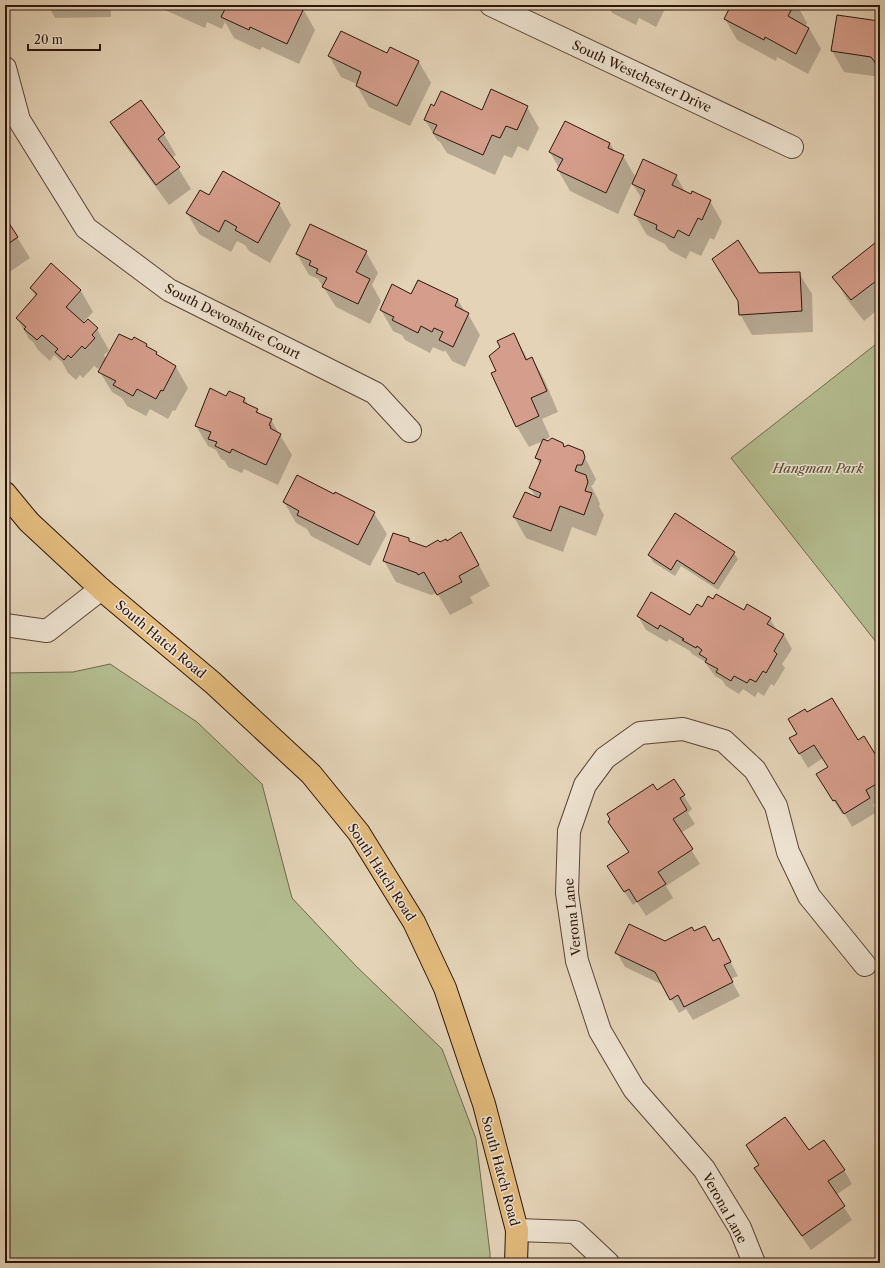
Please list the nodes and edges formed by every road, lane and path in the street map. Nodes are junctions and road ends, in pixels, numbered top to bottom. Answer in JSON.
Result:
{"nodes":[{"id":1,"x":499,"y":7,"type":"edge"},
{"id":2,"x":5,"y":68,"type":"edge"},
{"id":3,"x":792,"y":147,"type":"dead end"},
{"id":4,"x":410,"y":431,"type":"dead end"},
{"id":5,"x":5,"y":493,"type":"edge"},
{"id":6,"x":102,"y":589,"type":"junction"},
{"id":7,"x":5,"y":625,"type":"edge"},
{"id":8,"x":865,"y":966,"type":"dead end"},
{"id":9,"x":517,"y":1230,"type":"junction"},
{"id":10,"x":516,"y":1263,"type":"edge"},
{"id":11,"x":608,"y":1263,"type":"edge"},
{"id":12,"x":754,"y":1263,"type":"edge"}],
"edges":[{"from":1,"to":3,"type":"street","name":"South Westchester Drive"},
{"from":2,"to":4,"type":"street","name":"South Devonshire Court"},
{"from":5,"to":6,"type":"main road","name":"South Hatch Road"},
{"from":6,"to":7,"type":"street"},
{"from":6,"to":9,"type":"main road","name":"South Hatch Road"},
{"from":8,"to":12,"type":"street","name":"Verona Lane"},
{"from":9,"to":10,"type":"main road","name":"South Hatch Road"},
{"from":9,"to":11,"type":"street"}]}
